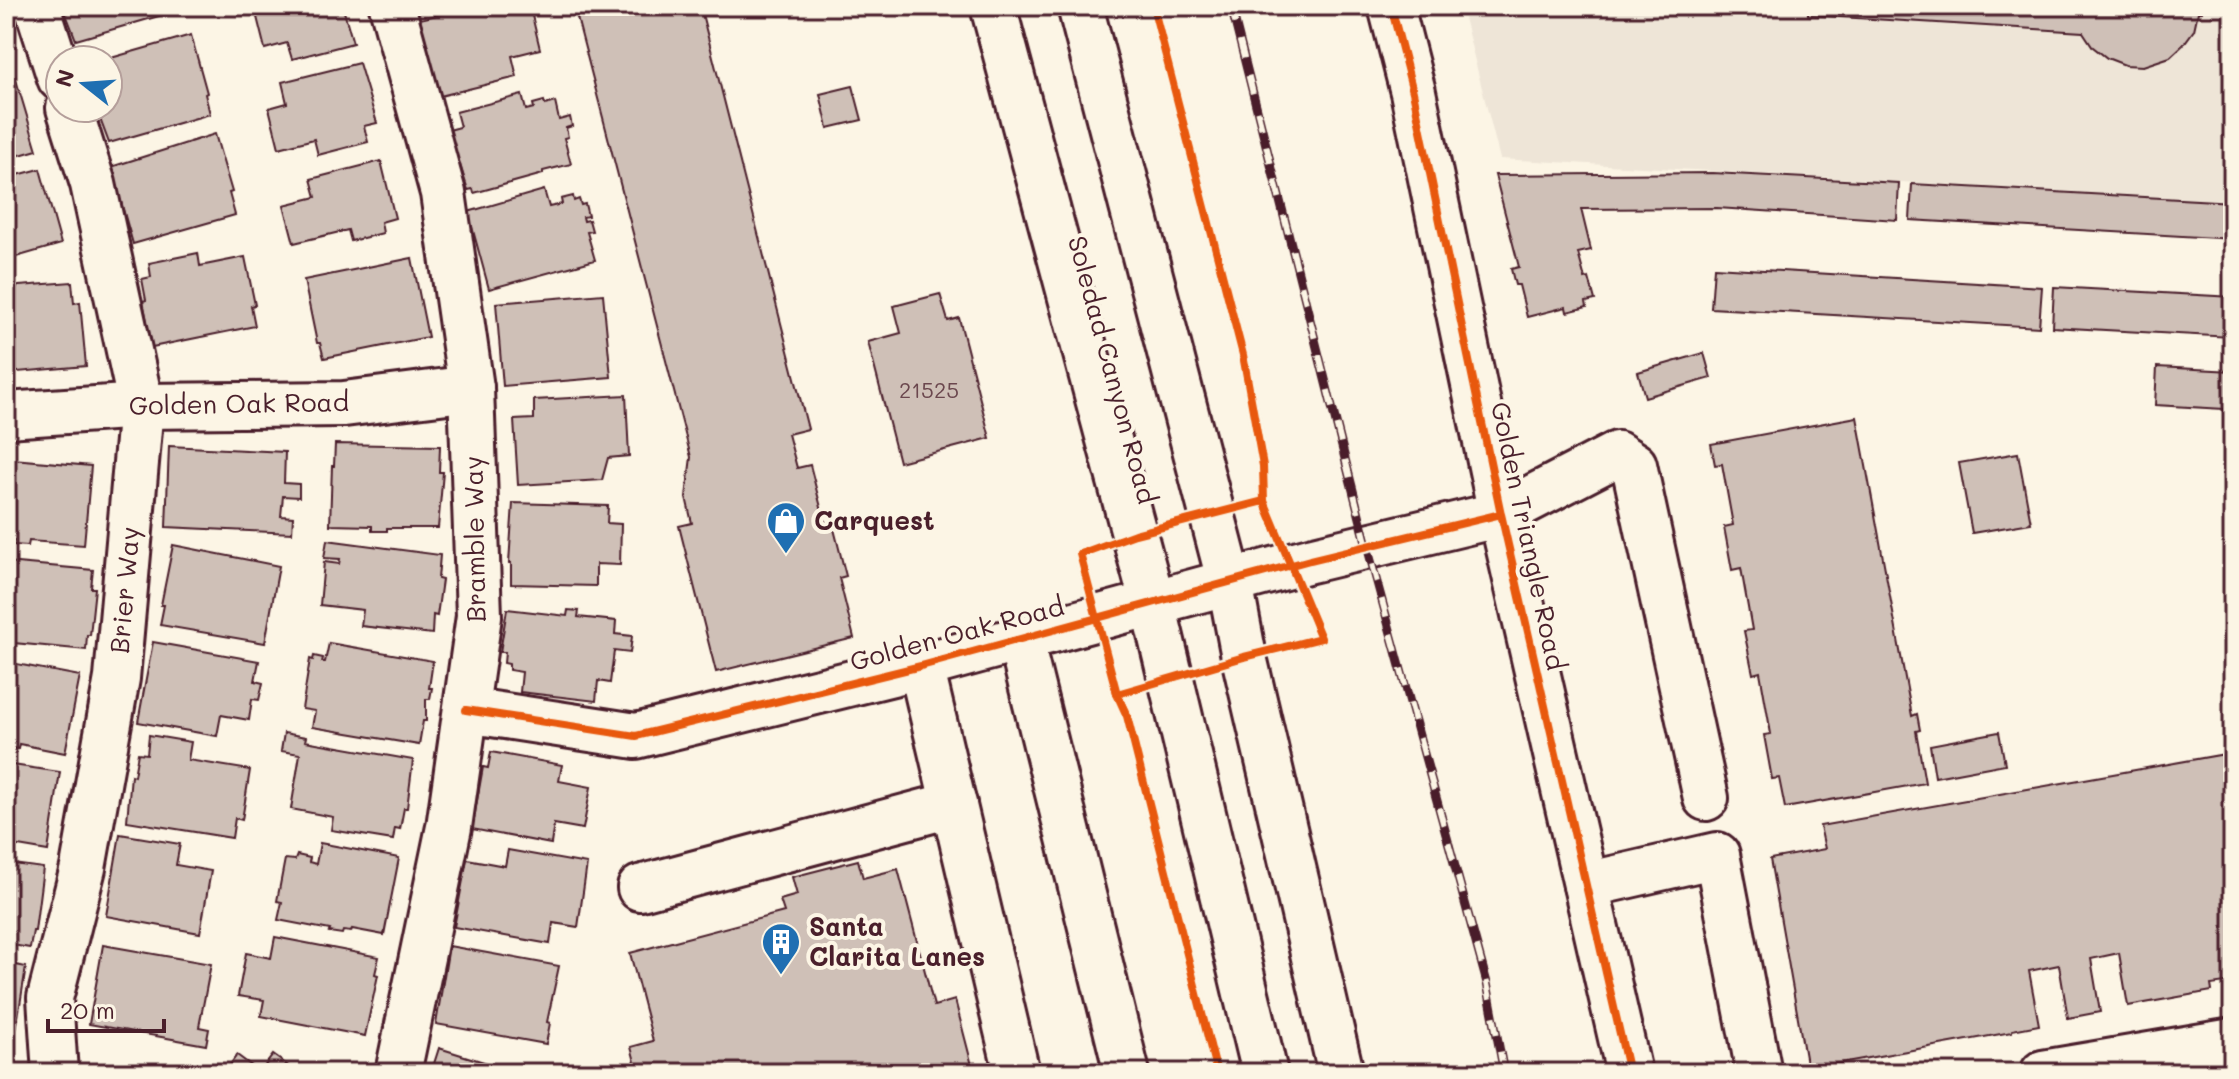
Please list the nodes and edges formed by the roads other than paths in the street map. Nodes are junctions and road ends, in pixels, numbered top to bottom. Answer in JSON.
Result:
{"nodes":[{"id":1,"x":37,"y":6,"type":"edge"},
{"id":2,"x":392,"y":6,"type":"edge"},
{"id":3,"x":993,"y":6,"type":"edge"},
{"id":4,"x":1080,"y":6,"type":"edge"},
{"id":5,"x":1391,"y":6,"type":"edge"},
{"id":6,"x":49,"y":44,"type":"edge"},
{"id":7,"x":74,"y":124,"type":"edge"},
{"id":8,"x":471,"y":388,"type":"junction"},
{"id":9,"x":141,"y":406,"type":"junction"},
{"id":10,"x":6,"y":415,"type":"edge"},
{"id":11,"x":1501,"y":514,"type":"junction"},
{"id":12,"x":1230,"y":583,"type":"junction"},
{"id":13,"x":1153,"y":604,"type":"junction"},
{"id":14,"x":1020,"y":639,"type":"junction"},
{"id":15,"x":921,"y":666,"type":"junction"},
{"id":16,"x":466,"y":710,"type":"junction"},
{"id":17,"x":1706,"y":798,"type":"dead end"},
{"id":18,"x":954,"y":804,"type":"junction"},
{"id":19,"x":1586,"y":885,"type":"junction"},
{"id":20,"x":640,"y":888,"type":"dead end"},
{"id":21,"x":2233,"y":1041,"type":"edge"},
{"id":22,"x":55,"y":1073,"type":"edge"},
{"id":23,"x":398,"y":1073,"type":"edge"},
{"id":24,"x":1017,"y":1073,"type":"edge"},
{"id":25,"x":1127,"y":1073,"type":"edge"},
{"id":26,"x":1265,"y":1073,"type":"edge"},
{"id":27,"x":1341,"y":1073,"type":"edge"},
{"id":28,"x":1629,"y":1073,"type":"edge"},
{"id":29,"x":1759,"y":1073,"type":"edge"},
{"id":30,"x":2043,"y":1073,"type":"edge"}],
"edges":[{"from":1,"to":6,"type":"main road"},
{"from":2,"to":8,"type":"main road","name":"Bramble Way"},
{"from":3,"to":13,"type":"main road","name":"Soledad Canyon Road"},
{"from":4,"to":12,"type":"main road"},
{"from":5,"to":11,"type":"main road","name":"Golden Triangle Road"},
{"from":7,"to":9,"type":"main road","name":"Brier Way"},
{"from":8,"to":9,"type":"main road","name":"Golden Oak Road"},
{"from":8,"to":16,"type":"main road","name":"Bramble Way"},
{"from":9,"to":10,"type":"main road","name":"Golden Oak Road"},
{"from":9,"to":22,"type":"main road","name":"Brier Way"},
{"from":11,"to":12,"type":"main road","name":"Golden Oak Road"},
{"from":11,"to":17,"type":"main road","name":"Golden Oak Road"},
{"from":11,"to":19,"type":"main road","name":"Golden Triangle Road"},
{"from":12,"to":13,"type":"main road","name":"Golden Oak Road"},
{"from":12,"to":27,"type":"main road"},
{"from":13,"to":14,"type":"main road","name":"Golden Oak Road"},
{"from":13,"to":26,"type":"main road","name":"Soledad Canyon Road"},
{"from":14,"to":15,"type":"main road","name":"Golden Oak Road"},
{"from":14,"to":25,"type":"main road"},
{"from":15,"to":16,"type":"main road","name":"Golden Oak Road"},
{"from":15,"to":18,"type":"main road"},
{"from":16,"to":23,"type":"main road","name":"Bramble Way"},
{"from":18,"to":20,"type":"main road"},
{"from":18,"to":24,"type":"main road"},
{"from":19,"to":28,"type":"main road","name":"Golden Triangle Road"},
{"from":19,"to":29,"type":"main road"},
{"from":21,"to":30,"type":"main road"}]}
